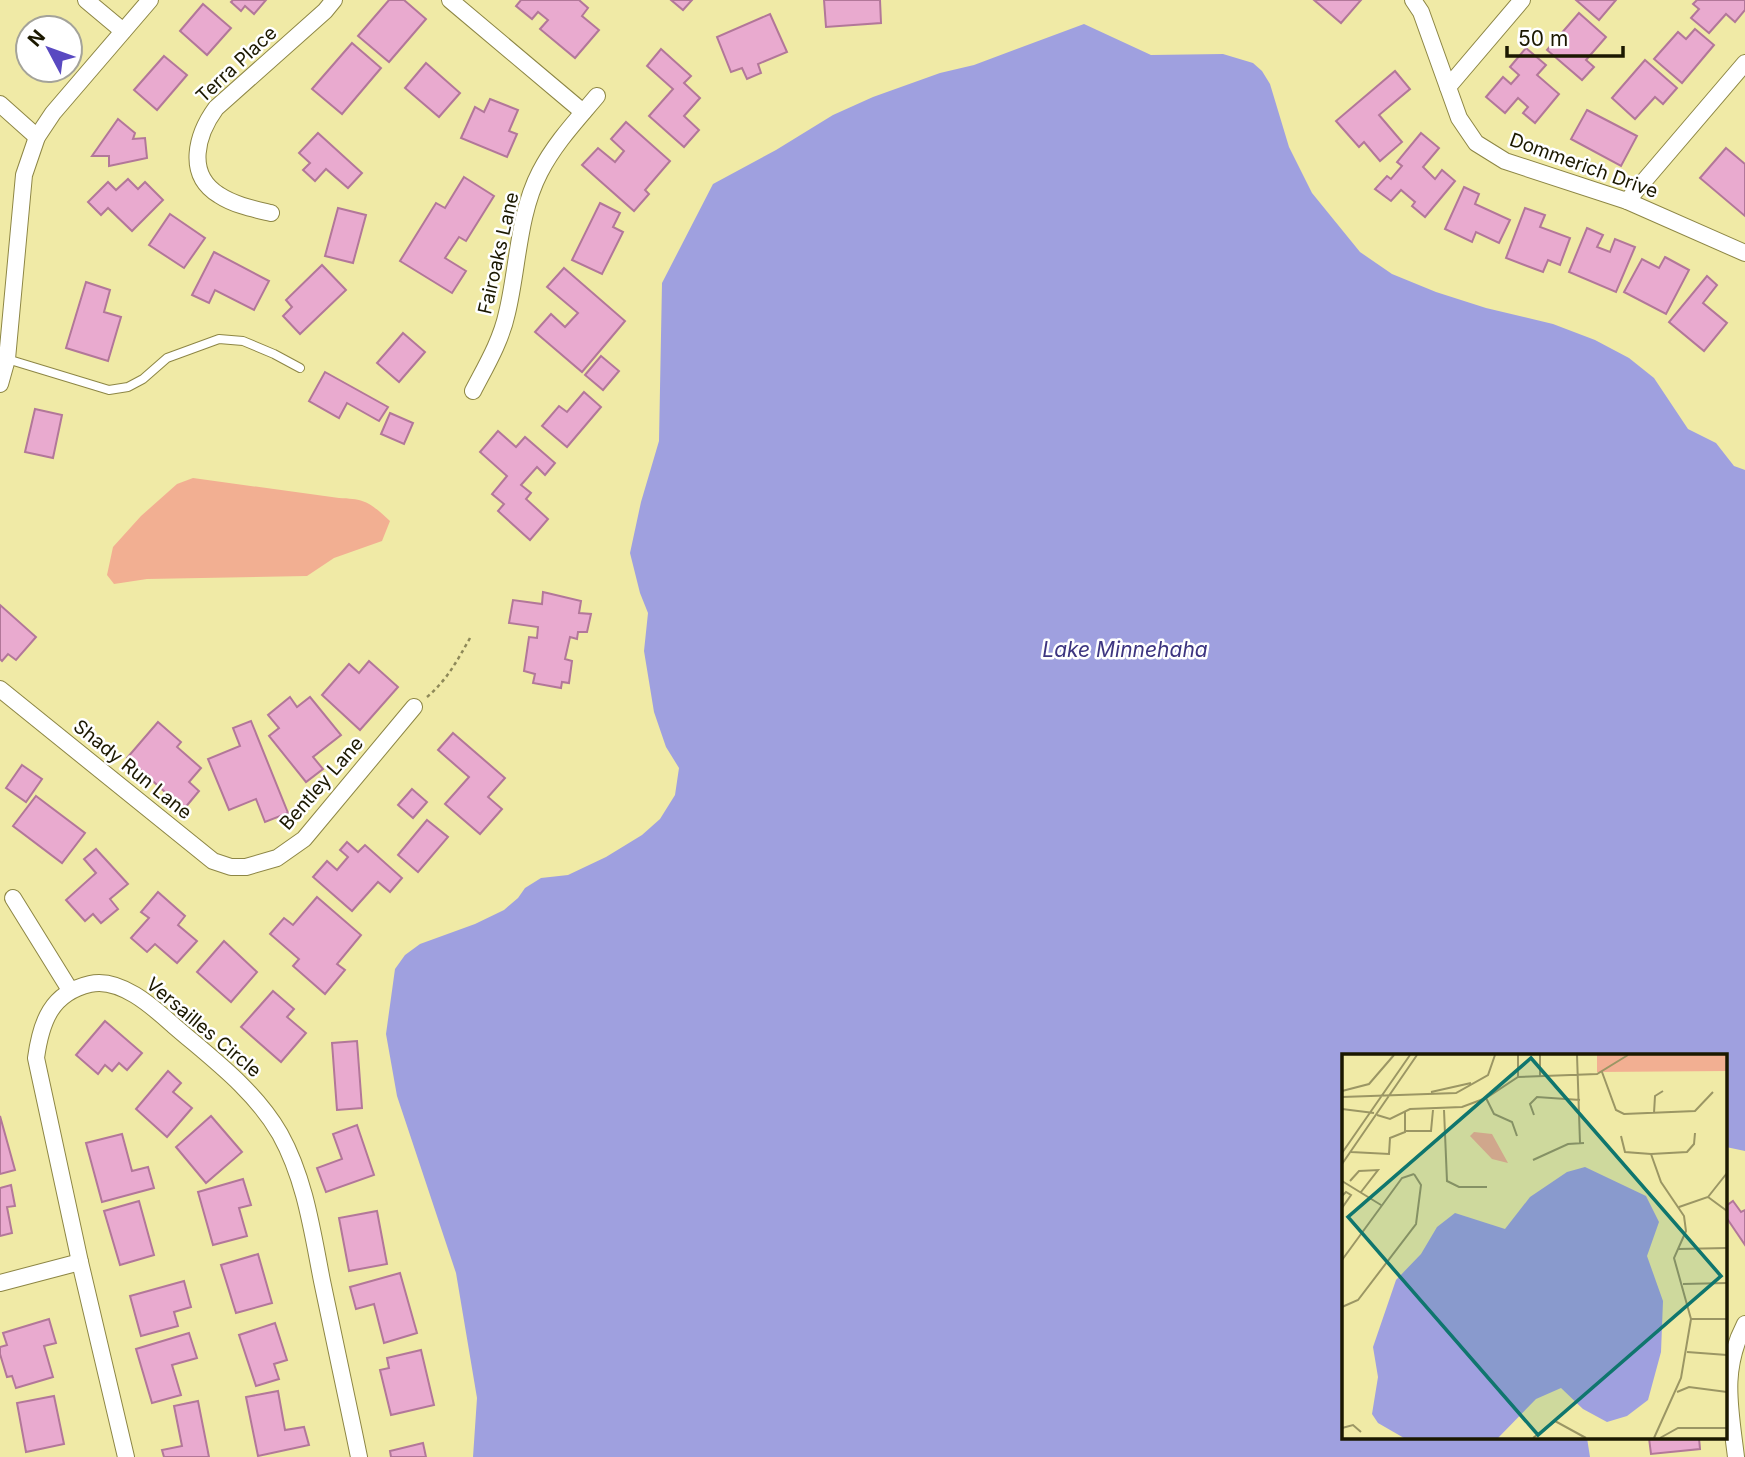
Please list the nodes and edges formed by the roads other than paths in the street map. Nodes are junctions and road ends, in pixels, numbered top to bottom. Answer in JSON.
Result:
{"nodes":[{"id":1,"x":86,"y":0,"type":"edge"},
{"id":2,"x":150,"y":0,"type":"edge"},
{"id":3,"x":334,"y":0,"type":"edge"},
{"id":4,"x":450,"y":0,"type":"edge"},
{"id":5,"x":1413,"y":0,"type":"edge"},
{"id":6,"x":1522,"y":0,"type":"edge"},
{"id":7,"x":123,"y":31,"type":"junction"},
{"id":8,"x":1745,"y":63,"type":"edge"},
{"id":9,"x":1448,"y":87,"type":"junction"},
{"id":10,"x":597,"y":96,"type":"dead end"},
{"id":11,"x":0,"y":104,"type":"edge"},
{"id":12,"x":583,"y":112,"type":"junction"},
{"id":13,"x":37,"y":137,"type":"junction"},
{"id":14,"x":1627,"y":201,"type":"junction"},
{"id":15,"x":271,"y":213,"type":"dead end"},
{"id":16,"x":1745,"y":253,"type":"edge"},
{"id":17,"x":6,"y":359,"type":"junction"},
{"id":18,"x":300,"y":368,"type":"dead end"},
{"id":19,"x":0,"y":384,"type":"edge"},
{"id":20,"x":473,"y":391,"type":"dead end"},
{"id":21,"x":0,"y":689,"type":"edge"},
{"id":22,"x":414,"y":707,"type":"road end"},
{"id":23,"x":246,"y":867,"type":"joint"},
{"id":24,"x":13,"y":898,"type":"dead end"},
{"id":25,"x":70,"y":990,"type":"junction"},
{"id":26,"x":80,"y":1262,"type":"junction"},
{"id":27,"x":0,"y":1283,"type":"edge"},
{"id":28,"x":1745,"y":1324,"type":"edge"},
{"id":29,"x":126,"y":1457,"type":"edge"},
{"id":30,"x":359,"y":1457,"type":"edge"},
{"id":31,"x":1736,"y":1457,"type":"edge"}],
"edges":[{"from":1,"to":7,"type":"street"},
{"from":2,"to":7,"type":"street"},
{"from":3,"to":15,"type":"street","name":"Terra Place"},
{"from":4,"to":12,"type":"street"},
{"from":5,"to":9,"type":"street","name":"Dommerich Drive"},
{"from":6,"to":9,"type":"street"},
{"from":7,"to":13,"type":"street"},
{"from":8,"to":14,"type":"street"},
{"from":9,"to":14,"type":"street","name":"Dommerich Drive"},
{"from":10,"to":12,"type":"street","name":"Fairoaks Lane"},
{"from":11,"to":13,"type":"street"},
{"from":12,"to":20,"type":"street","name":"Fairoaks Lane"},
{"from":13,"to":17,"type":"street"},
{"from":14,"to":16,"type":"street","name":"Dommerich Drive"},
{"from":17,"to":18,"type":"lane"},
{"from":17,"to":19,"type":"street"},
{"from":21,"to":23,"type":"street","name":"Shady Run Lane"},
{"from":22,"to":23,"type":"street","name":"Bentley Lane"},
{"from":24,"to":25,"type":"street"},
{"from":25,"to":26,"type":"street"},
{"from":25,"to":30,"type":"street","name":"Versailles Circle"},
{"from":26,"to":27,"type":"street"},
{"from":26,"to":29,"type":"street"},
{"from":28,"to":31,"type":"street"}]}
